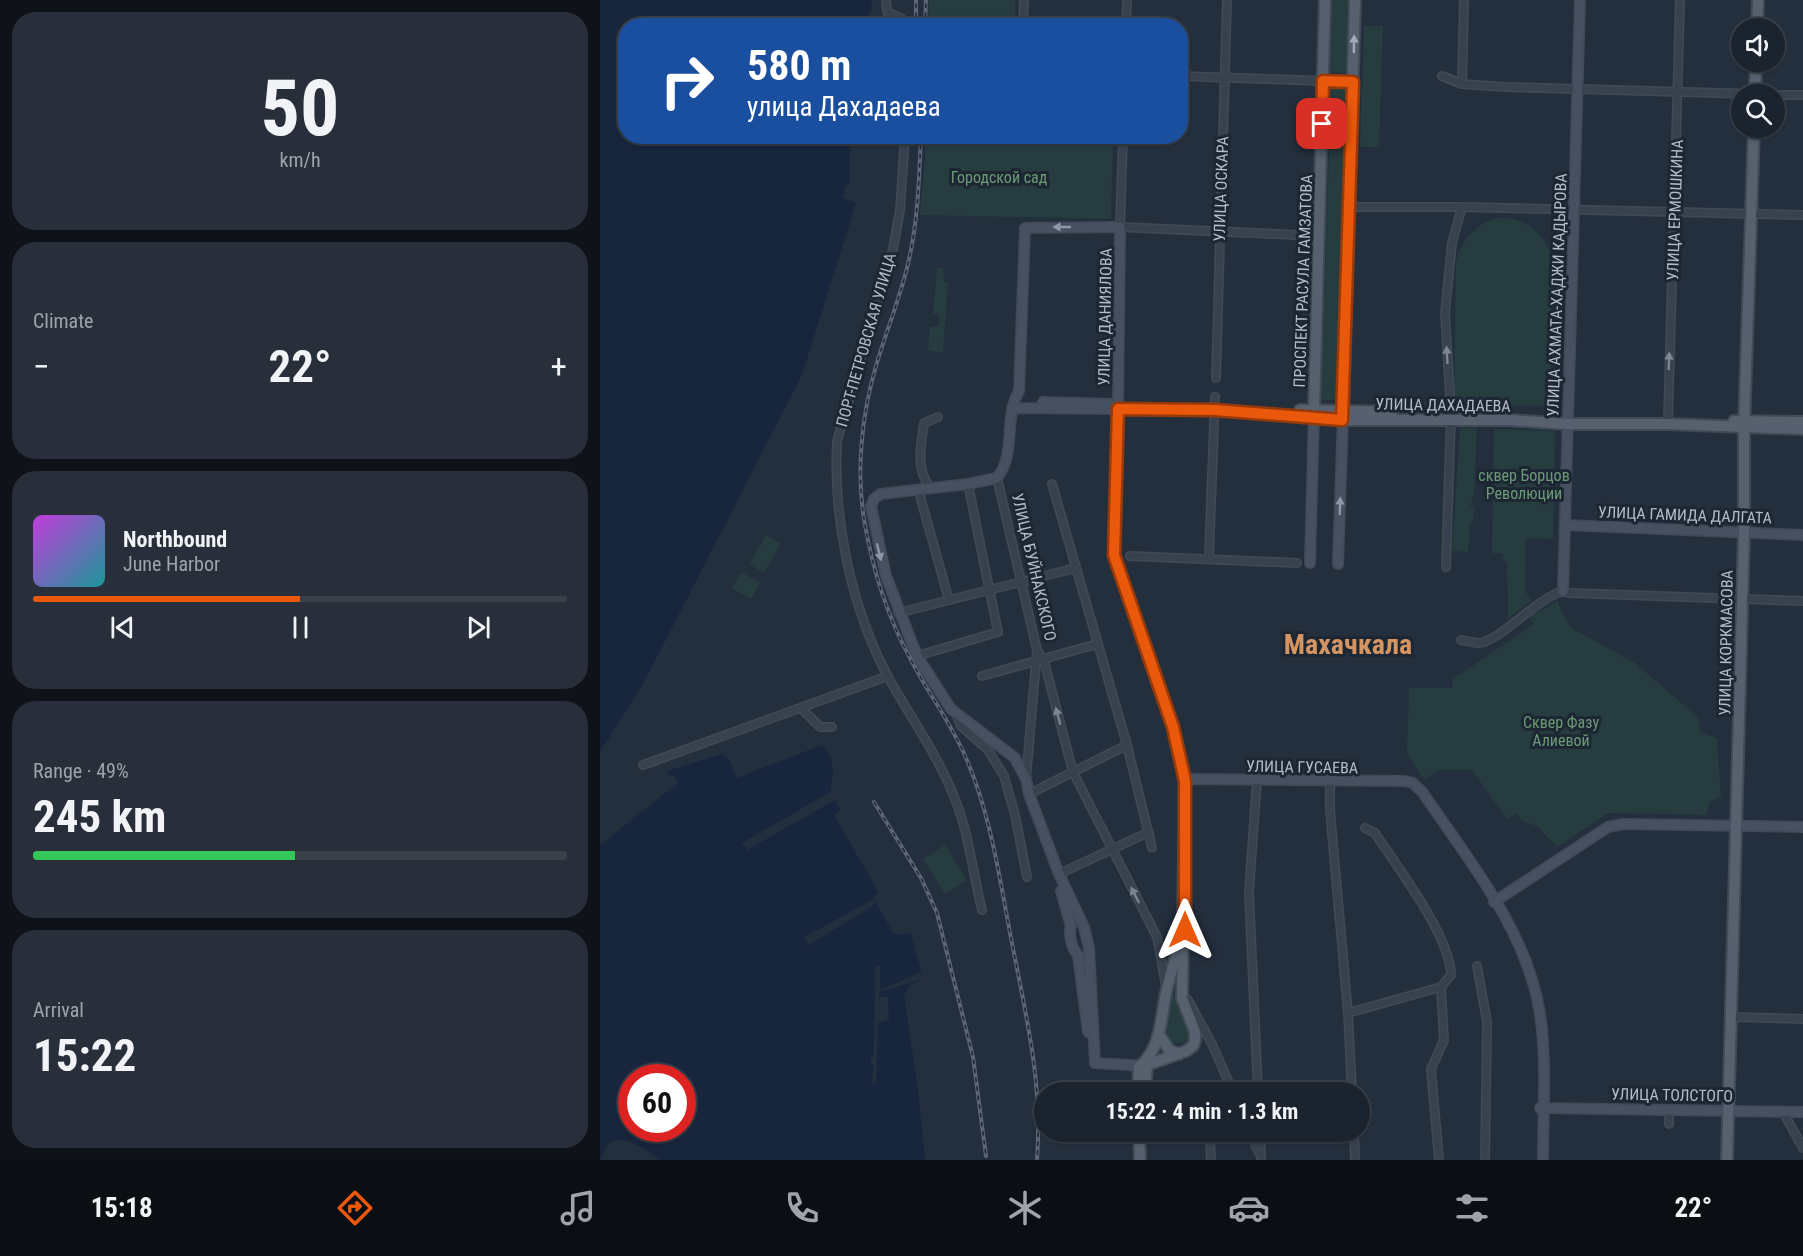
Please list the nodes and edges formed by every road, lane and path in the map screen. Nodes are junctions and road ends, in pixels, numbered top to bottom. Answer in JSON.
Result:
{"nodes":[{"id":1,"x":886,"y":0,"type":"edge"},
{"id":2,"x":1024,"y":0,"type":"edge"},
{"id":3,"x":1127,"y":0,"type":"edge"},
{"id":4,"x":1227,"y":0,"type":"edge"},
{"id":5,"x":1325,"y":0,"type":"edge"},
{"id":6,"x":1355,"y":0,"type":"edge"},
{"id":7,"x":1464,"y":0,"type":"edge"},
{"id":8,"x":1580,"y":0,"type":"edge"},
{"id":9,"x":1680,"y":0,"type":"edge"},
{"id":10,"x":1758,"y":0,"type":"edge"},
{"id":11,"x":901,"y":18,"type":"edge"},
{"id":12,"x":1023,"y":18,"type":"edge"},
{"id":13,"x":1126,"y":18,"type":"edge"},
{"id":14,"x":1757,"y":18,"type":"edge"},
{"id":15,"x":1188,"y":76,"type":"edge"},
{"id":16,"x":1442,"y":76,"type":"dead end"},
{"id":17,"x":1224,"y":77,"type":"junction"},
{"id":18,"x":1323,"y":81,"type":"junction"},
{"id":19,"x":1353,"y":82,"type":"junction"},
{"id":20,"x":1462,"y":84,"type":"junction"},
{"id":21,"x":1577,"y":90,"type":"junction"},
{"id":22,"x":1678,"y":93,"type":"junction"},
{"id":23,"x":1731,"y":94,"type":"edge"},
{"id":24,"x":1785,"y":95,"type":"edge"},
{"id":25,"x":1803,"y":95,"type":"edge"},
{"id":26,"x":1754,"y":138,"type":"edge"},
{"id":27,"x":904,"y":144,"type":"edge"},
{"id":28,"x":1123,"y":144,"type":"edge"},
{"id":29,"x":1349,"y":207,"type":"junction"},
{"id":30,"x":1462,"y":207,"type":"junction"},
{"id":31,"x":1575,"y":211,"type":"junction"},
{"id":32,"x":1675,"y":213,"type":"junction"},
{"id":33,"x":1752,"y":214,"type":"junction"},
{"id":34,"x":1803,"y":215,"type":"edge"},
{"id":35,"x":1120,"y":227,"type":"junction"},
{"id":36,"x":1219,"y":229,"type":"junction"},
{"id":37,"x":1320,"y":236,"type":"junction"},
{"id":38,"x":1216,"y":378,"type":"dead end"},
{"id":39,"x":1215,"y":404,"type":"junction"},
{"id":40,"x":1012,"y":405,"type":"junction"},
{"id":41,"x":1118,"y":407,"type":"junction"},
{"id":42,"x":1314,"y":415,"type":"junction"},
{"id":43,"x":1342,"y":416,"type":"junction"},
{"id":44,"x":938,"y":417,"type":"dead end"},
{"id":45,"x":1451,"y":417,"type":"junction"},
{"id":46,"x":1668,"y":420,"type":"junction"},
{"id":47,"x":1568,"y":421,"type":"junction"},
{"id":48,"x":1803,"y":422,"type":"edge"},
{"id":49,"x":1744,"y":425,"type":"junction"},
{"id":50,"x":1803,"y":429,"type":"edge"},
{"id":51,"x":997,"y":478,"type":"junction"},
{"id":52,"x":968,"y":484,"type":"junction"},
{"id":53,"x":1052,"y":484,"type":"dead end"},
{"id":54,"x":931,"y":488,"type":"junction"},
{"id":55,"x":918,"y":489,"type":"junction"},
{"id":56,"x":1565,"y":525,"type":"junction"},
{"id":57,"x":1744,"y":532,"type":"junction"},
{"id":58,"x":1803,"y":535,"type":"edge"},
{"id":59,"x":1130,"y":556,"type":"dead end"},
{"id":60,"x":1209,"y":558,"type":"junction"},
{"id":61,"x":1297,"y":563,"type":"dead end"},
{"id":62,"x":1310,"y":563,"type":"dead end"},
{"id":63,"x":1338,"y":564,"type":"dead end"},
{"id":64,"x":1446,"y":567,"type":"dead end"},
{"id":65,"x":1076,"y":568,"type":"junction"},
{"id":66,"x":1022,"y":583,"type":"junction"},
{"id":67,"x":989,"y":591,"type":"junction"},
{"id":68,"x":1563,"y":591,"type":"junction"},
{"id":69,"x":1742,"y":599,"type":"junction"},
{"id":70,"x":949,"y":600,"type":"junction"},
{"id":71,"x":1803,"y":601,"type":"edge"},
{"id":72,"x":898,"y":613,"type":"junction"},
{"id":73,"x":1461,"y":640,"type":"dead end"},
{"id":74,"x":1097,"y":644,"type":"junction"},
{"id":75,"x":917,"y":656,"type":"junction"},
{"id":76,"x":1039,"y":659,"type":"junction"},
{"id":77,"x":888,"y":676,"type":"junction"},
{"id":78,"x":982,"y":676,"type":"dead end"},
{"id":79,"x":801,"y":708,"type":"junction"},
{"id":80,"x":956,"y":713,"type":"junction"},
{"id":81,"x":832,"y":727,"type":"dead end"},
{"id":82,"x":1127,"y":745,"type":"junction"},
{"id":83,"x":644,"y":765,"type":"dead end"},
{"id":84,"x":1073,"y":772,"type":"junction"},
{"id":85,"x":1026,"y":779,"type":"junction"},
{"id":86,"x":1185,"y":780,"type":"junction"},
{"id":87,"x":1257,"y":780,"type":"junction"},
{"id":88,"x":1330,"y":782,"type":"junction"},
{"id":89,"x":1029,"y":794,"type":"junction"},
{"id":90,"x":1737,"y":825,"type":"junction"},
{"id":91,"x":1803,"y":827,"type":"edge"},
{"id":92,"x":1365,"y":828,"type":"dead end"},
{"id":93,"x":1149,"y":832,"type":"junction"},
{"id":94,"x":1112,"y":848,"type":"junction"},
{"id":95,"x":1152,"y":848,"type":"dead end"},
{"id":96,"x":1059,"y":874,"type":"junction"},
{"id":97,"x":1027,"y":877,"type":"dead end"},
{"id":98,"x":1495,"y":902,"type":"junction"},
{"id":99,"x":982,"y":910,"type":"dead end"},
{"id":100,"x":1082,"y":924,"type":"junction"},
{"id":101,"x":1071,"y":926,"type":"junction"},
{"id":102,"x":1083,"y":954,"type":"junction"},
{"id":103,"x":1477,"y":966,"type":"dead end"},
{"id":104,"x":1441,"y":987,"type":"junction"},
{"id":105,"x":1167,"y":989,"type":"junction"},
{"id":106,"x":1182,"y":998,"type":"junction"},
{"id":107,"x":1348,"y":1013,"type":"junction"},
{"id":108,"x":1731,"y":1017,"type":"junction"},
{"id":109,"x":1803,"y":1019,"type":"edge"},
{"id":110,"x":1159,"y":1034,"type":"junction"},
{"id":111,"x":1212,"y":1044,"type":"junction"},
{"id":112,"x":1192,"y":1046,"type":"junction"},
{"id":113,"x":1179,"y":1054,"type":"junction"},
{"id":114,"x":1143,"y":1066,"type":"junction"},
{"id":115,"x":1140,"y":1082,"type":"edge"},
{"id":116,"x":1144,"y":1082,"type":"edge"},
{"id":117,"x":1229,"y":1082,"type":"edge"},
{"id":118,"x":1258,"y":1082,"type":"edge"},
{"id":119,"x":1351,"y":1082,"type":"edge"},
{"id":120,"x":1542,"y":1108,"type":"junction"},
{"id":121,"x":1669,"y":1110,"type":"junction"},
{"id":122,"x":1729,"y":1111,"type":"junction"},
{"id":123,"x":1783,"y":1112,"type":"junction"},
{"id":124,"x":1803,"y":1112,"type":"edge"},
{"id":125,"x":1669,"y":1124,"type":"dead end"},
{"id":126,"x":1139,"y":1142,"type":"edge"},
{"id":127,"x":1146,"y":1142,"type":"edge"},
{"id":128,"x":1210,"y":1142,"type":"edge"},
{"id":129,"x":1254,"y":1142,"type":"edge"},
{"id":130,"x":1260,"y":1142,"type":"edge"},
{"id":131,"x":1355,"y":1142,"type":"edge"},
{"id":132,"x":1803,"y":1148,"type":"edge"},
{"id":133,"x":1261,"y":1158,"type":"edge"},
{"id":134,"x":1140,"y":1160,"type":"edge"},
{"id":135,"x":1147,"y":1160,"type":"edge"},
{"id":136,"x":1211,"y":1160,"type":"edge"},
{"id":137,"x":1356,"y":1160,"type":"edge"},
{"id":138,"x":1439,"y":1160,"type":"edge"},
{"id":139,"x":1485,"y":1160,"type":"edge"},
{"id":140,"x":1541,"y":1160,"type":"edge"},
{"id":141,"x":1727,"y":1160,"type":"edge"}],
"edges":[{"from":1,"to":11,"type":"street"},
{"from":2,"to":12,"type":"street"},
{"from":3,"to":13,"type":"street"},
{"from":4,"to":17,"type":"street","name":"УЛИЦА ОСКАРА"},
{"from":5,"to":18,"type":"main road","name":"ПРОСПЕКТ РАСУЛА ГАМЗАТОВА"},
{"from":19,"to":6,"type":"main road","one_way":true},
{"from":7,"to":20,"type":"street"},
{"from":8,"to":21,"type":"street","name":"УЛИЦА АХМАТА-ХАДЖИ КАДЫРОВА"},
{"from":9,"to":22,"type":"street","name":"УЛИЦА ЕРМОШКИНА"},
{"from":10,"to":14,"type":"main road"},
{"from":15,"to":17,"type":"street"},
{"from":16,"to":20,"type":"street"},
{"from":17,"to":18,"type":"street"},
{"from":17,"to":36,"type":"street","name":"УЛИЦА ОСКАРА"},
{"from":18,"to":19,"type":"street"},
{"from":18,"to":37,"type":"main road","name":"ПРОСПЕКТ РАСУЛА ГАМЗАТОВА"},
{"from":19,"to":29,"type":"main road"},
{"from":20,"to":21,"type":"street"},
{"from":21,"to":22,"type":"street"},
{"from":21,"to":31,"type":"street","name":"УЛИЦА АХМАТА-ХАДЖИ КАДЫРОВА"},
{"from":22,"to":23,"type":"street"},
{"from":22,"to":32,"type":"street","name":"УЛИЦА ЕРМОШКИНА"},
{"from":24,"to":25,"type":"street"},
{"from":26,"to":33,"type":"main road","name":"УЛИЦА КОРКМАСОВА"},
{"from":27,"to":77,"type":"street","name":"ПОРТ-ПЕТРОВСКАЯ УЛИЦА"},
{"from":28,"to":35,"type":"street","name":"УЛИЦА ДАНИЯЛОВА"},
{"from":29,"to":30,"type":"street"},
{"from":29,"to":43,"type":"main road"},
{"from":30,"to":31,"type":"street"},
{"from":45,"to":30,"type":"street","one_way":true},
{"from":31,"to":32,"type":"street"},
{"from":31,"to":47,"type":"street","name":"УЛИЦА АХМАТА-ХАДЖИ КАДЫРОВА"},
{"from":32,"to":33,"type":"street"},
{"from":46,"to":32,"type":"street","name":"УЛИЦА ЕРМОШКИНА","one_way":true},
{"from":33,"to":34,"type":"street"},
{"from":33,"to":49,"type":"main road","name":"УЛИЦА КОРКМАСОВА"},
{"from":35,"to":36,"type":"street"},
{"from":35,"to":40,"type":"street","name":"УЛИЦА БУЙНАКСКОГО","one_way":true},
{"from":35,"to":41,"type":"street","name":"УЛИЦА ДАНИЯЛОВА"},
{"from":36,"to":37,"type":"street"},
{"from":36,"to":38,"type":"street","name":"УЛИЦА ОСКАРА"},
{"from":37,"to":42,"type":"main road","name":"ПРОСПЕКТ РАСУЛА ГАМЗАТОВА"},
{"from":39,"to":41,"type":"main road","name":"УЛИЦА ДАХАДАЕВА"},
{"from":39,"to":42,"type":"main road","name":"УЛИЦА ДАХАДАЕВА"},
{"from":39,"to":60,"type":"street"},
{"from":40,"to":41,"type":"street","name":"УЛИЦА ДАХАДАЕВА"},
{"from":40,"to":51,"type":"street","name":"УЛИЦА БУЙНАКСКОГО"},
{"from":41,"to":86,"type":"main road","name":"УЛИЦА ДАНИЯЛОВА"},
{"from":42,"to":43,"type":"main road","name":"УЛИЦА ДАХАДАЕВА"},
{"from":42,"to":62,"type":"street","name":"ПРОСПЕКТ РАСУЛА ГАМЗАТОВА"},
{"from":43,"to":45,"type":"main road","name":"УЛИЦА ДАХАДАЕВА"},
{"from":63,"to":43,"type":"street","one_way":true},
{"from":44,"to":54,"type":"street"},
{"from":45,"to":47,"type":"main road","name":"УЛИЦА ДАХАДАЕВА"},
{"from":45,"to":64,"type":"street"},
{"from":46,"to":47,"type":"main road","name":"УЛИЦА ДАХАДАЕВА"},
{"from":46,"to":49,"type":"main road","name":"УЛИЦА ДАХАДАЕВА"},
{"from":47,"to":49,"type":"main road","name":"УЛИЦА ДАХАДАЕВА"},
{"from":47,"to":56,"type":"street","name":"УЛИЦА АХМАТА-ХАДЖИ КАДЫРОВА"},
{"from":48,"to":49,"type":"main road","name":"УЛИЦА ДАХАДАЕВА"},
{"from":49,"to":50,"type":"main road","name":"УЛИЦА ДАХАДАЕВА"},
{"from":49,"to":57,"type":"main road","name":"УЛИЦА КОРКМАСОВА"},
{"from":51,"to":52,"type":"street"},
{"from":51,"to":66,"type":"street","name":"УЛИЦА БУЙНАКСКОГО"},
{"from":52,"to":54,"type":"street"},
{"from":52,"to":67,"type":"street"},
{"from":53,"to":65,"type":"street"},
{"from":54,"to":55,"type":"street"},
{"from":55,"to":70,"type":"street"},
{"from":55,"to":72,"type":"street","one_way":true},
{"from":56,"to":57,"type":"street","name":"УЛИЦА ГАМИДА ДАЛГАТА"},
{"from":56,"to":68,"type":"street","name":"УЛИЦА АХМАТА-ХАДЖИ КАДЫРОВА"},
{"from":57,"to":58,"type":"street","name":"УЛИЦА ГАМИДА ДАЛГАТА"},
{"from":57,"to":69,"type":"main road","name":"УЛИЦА КОРКМАСОВА"},
{"from":59,"to":60,"type":"street"},
{"from":60,"to":61,"type":"street"},
{"from":65,"to":66,"type":"street"},
{"from":65,"to":74,"type":"street"},
{"from":66,"to":67,"type":"street"},
{"from":66,"to":76,"type":"street","name":"УЛИЦА БУЙНАКСКОГО"},
{"from":67,"to":70,"type":"street"},
{"from":67,"to":75,"type":"street"},
{"from":68,"to":69,"type":"street"},
{"from":68,"to":73,"type":"street"},
{"from":69,"to":71,"type":"street"},
{"from":69,"to":90,"type":"main road","name":"УЛИЦА КОРКМАСОВА"},
{"from":70,"to":72,"type":"street"},
{"from":72,"to":75,"type":"street"},
{"from":74,"to":76,"type":"street"},
{"from":74,"to":82,"type":"street"},
{"from":75,"to":80,"type":"street"},
{"from":76,"to":78,"type":"street"},
{"from":84,"to":76,"type":"street","name":"УЛИЦА БУЙНАКСКОГО","one_way":true},
{"from":76,"to":85,"type":"street"},
{"from":77,"to":79,"type":"street"},
{"from":77,"to":99,"type":"street","name":"ПОРТ-ПЕТРОВСКАЯ УЛИЦА"},
{"from":79,"to":81,"type":"street"},
{"from":79,"to":83,"type":"street"},
{"from":80,"to":85,"type":"street"},
{"from":80,"to":97,"type":"street"},
{"from":82,"to":84,"type":"street"},
{"from":82,"to":93,"type":"street"},
{"from":84,"to":89,"type":"street"},
{"from":84,"to":94,"type":"street","name":"УЛИЦА БУЙНАКСКОГО"},
{"from":85,"to":89,"type":"street"},
{"from":86,"to":87,"type":"street","name":"УЛИЦА ГУСАЕВА"},
{"from":86,"to":105,"type":"main road","name":"УЛИЦА ДАНИЯЛОВА"},
{"from":86,"to":106,"type":"main road","name":"УЛИЦА ДАНИЯЛОВА"},
{"from":87,"to":88,"type":"street","name":"УЛИЦА ГУСАЕВА"},
{"from":87,"to":118,"type":"street"},
{"from":88,"to":98,"type":"street","name":"УЛИЦА ГУСАЕВА"},
{"from":88,"to":98,"type":"street","name":"УЛИЦА ГУСАЕВА"},
{"from":88,"to":107,"type":"street"},
{"from":89,"to":96,"type":"street"},
{"from":90,"to":91,"type":"street"},
{"from":90,"to":98,"type":"street"},
{"from":90,"to":108,"type":"main road","name":"УЛИЦА КОРКМАСОВА"},
{"from":92,"to":104,"type":"street"},
{"from":93,"to":94,"type":"street"},
{"from":93,"to":95,"type":"street"},
{"from":94,"to":96,"type":"street"},
{"from":105,"to":94,"type":"street","name":"УЛИЦА БУЙНАКСКОГО","one_way":true},
{"from":96,"to":100,"type":"street"},
{"from":96,"to":101,"type":"street"},
{"from":98,"to":120,"type":"street"},
{"from":100,"to":101,"type":"street"},
{"from":100,"to":102,"type":"street"},
{"from":101,"to":102,"type":"street"},
{"from":102,"to":114,"type":"street"},
{"from":103,"to":139,"type":"street"},
{"from":104,"to":107,"type":"street"},
{"from":104,"to":138,"type":"street"},
{"from":105,"to":106,"type":"main road"},
{"from":105,"to":110,"type":"main road","name":"УЛИЦА ДАНИЯЛОВА"},
{"from":106,"to":111,"type":"street"},
{"from":106,"to":112,"type":"main road","name":"УЛИЦА ДАНИЯЛОВА"},
{"from":107,"to":119,"type":"street"},
{"from":108,"to":109,"type":"street"},
{"from":108,"to":122,"type":"main road","name":"УЛИЦА КОРКМАСОВА"},
{"from":110,"to":113,"type":"main road"},
{"from":110,"to":114,"type":"main road","name":"УЛИЦА ДАНИЯЛОВА"},
{"from":111,"to":112,"type":"street"},
{"from":111,"to":117,"type":"street"},
{"from":112,"to":113,"type":"main road"},
{"from":113,"to":114,"type":"main road"},
{"from":114,"to":115,"type":"main road"},
{"from":114,"to":116,"type":"main road"},
{"from":120,"to":121,"type":"street","name":"УЛИЦА ТОЛСТОГО"},
{"from":120,"to":140,"type":"street"},
{"from":121,"to":122,"type":"street","name":"УЛИЦА ТОЛСТОГО"},
{"from":121,"to":125,"type":"street"},
{"from":122,"to":123,"type":"street","name":"УЛИЦА ТОЛСТОГО"},
{"from":122,"to":141,"type":"main road","name":"УЛИЦА КОРКМАСОВА"},
{"from":123,"to":124,"type":"street","name":"УЛИЦА ТОЛСТОГО"},
{"from":123,"to":132,"type":"street"},
{"from":126,"to":134,"type":"main road"},
{"from":127,"to":135,"type":"main road"},
{"from":128,"to":136,"type":"street"},
{"from":129,"to":133,"type":"street"},
{"from":130,"to":133,"type":"street"},
{"from":131,"to":137,"type":"street"}]}
